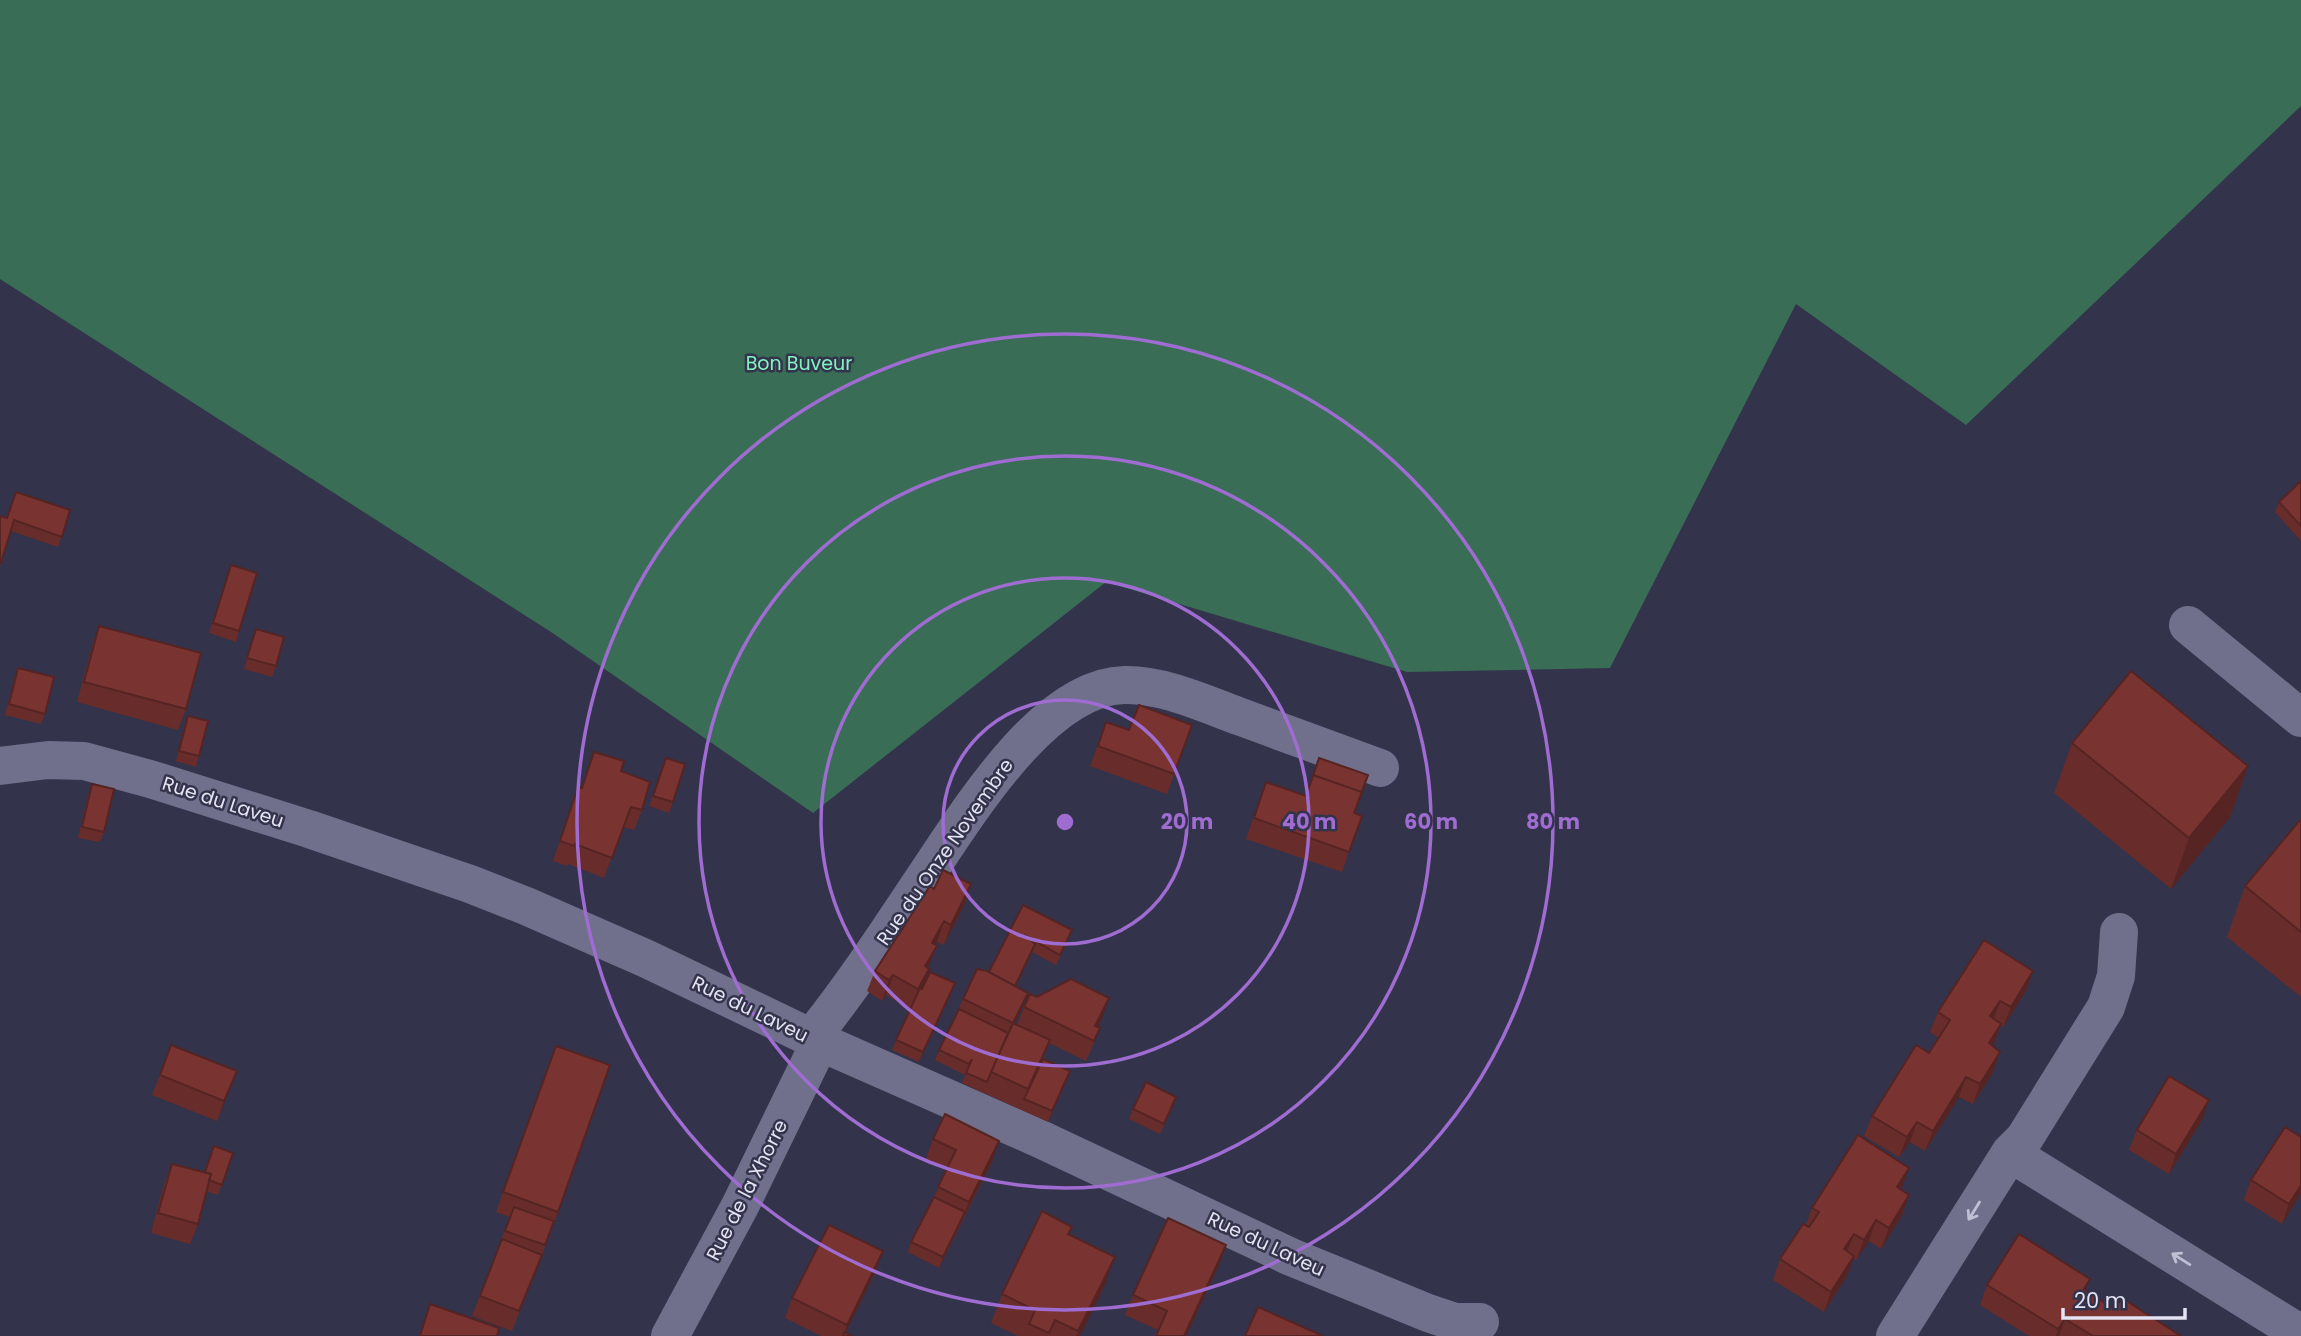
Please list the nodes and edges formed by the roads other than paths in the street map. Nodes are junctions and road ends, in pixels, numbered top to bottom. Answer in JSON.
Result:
{"nodes":[{"id":1,"x":2188,"y":625,"type":"dead end"},
{"id":2,"x":2301,"y":718,"type":"edge"},
{"id":3,"x":0,"y":766,"type":"edge"},
{"id":4,"x":1380,"y":768,"type":"dead end"},
{"id":5,"x":2119,"y":932,"type":"dead end"},
{"id":6,"x":816,"y":1040,"type":"junction"},
{"id":7,"x":2010,"y":1153,"type":"junction"},
{"id":8,"x":1480,"y":1322,"type":"dead end"},
{"id":9,"x":2301,"y":1334,"type":"edge"},
{"id":10,"x":670,"y":1336,"type":"edge"},
{"id":11,"x":1895,"y":1336,"type":"edge"}],
"edges":[{"from":1,"to":2,"type":"street"},
{"from":3,"to":6,"type":"street","name":"Rue du Laveu"},
{"from":4,"to":6,"type":"street","name":"Rue du Onze Novembre"},
{"from":5,"to":7,"type":"street"},
{"from":6,"to":8,"type":"street","name":"Rue du Laveu"},
{"from":6,"to":10,"type":"street","name":"Rue de la Xhorre"},
{"from":9,"to":7,"type":"street","one_way":true},
{"from":7,"to":11,"type":"street","one_way":true}]}
